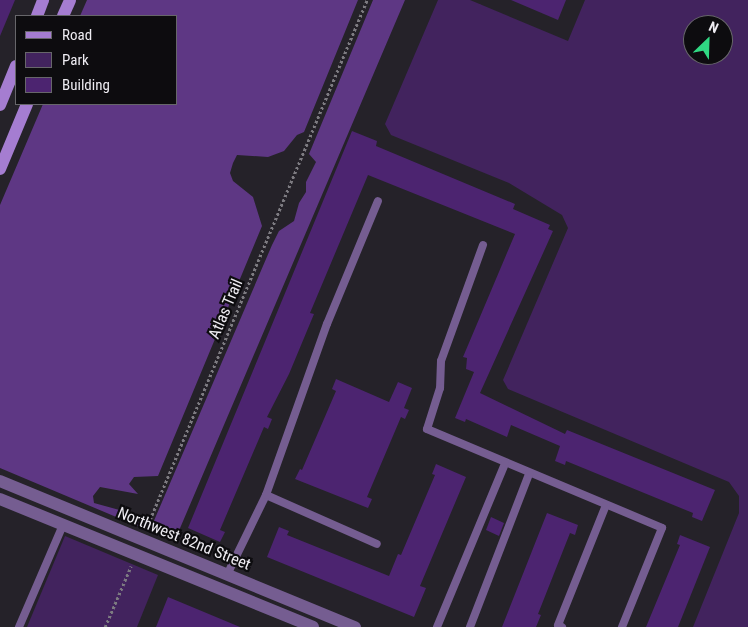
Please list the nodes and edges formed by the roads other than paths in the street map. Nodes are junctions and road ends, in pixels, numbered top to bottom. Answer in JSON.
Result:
{"nodes":[{"id":1,"x":44,"y":0,"type":"edge"},
{"id":2,"x":70,"y":0,"type":"edge"},
{"id":3,"x":37,"y":15,"type":"edge"},
{"id":4,"x":63,"y":15,"type":"edge"},
{"id":5,"x":15,"y":68,"type":"edge"},
{"id":6,"x":0,"y":105,"type":"edge"},
{"id":7,"x":27,"y":105,"type":"edge"},
{"id":8,"x":0,"y":169,"type":"edge"},
{"id":9,"x":378,"y":201,"type":"dead end"},
{"id":10,"x":483,"y":245,"type":"dead end"},
{"id":11,"x":505,"y":464,"type":"junction"},
{"id":12,"x":530,"y":474,"type":"junction"},
{"id":13,"x":0,"y":481,"type":"edge"},
{"id":14,"x":266,"y":495,"type":"junction"},
{"id":15,"x":0,"y":499,"type":"edge"},
{"id":16,"x":606,"y":505,"type":"junction"},
{"id":17,"x":63,"y":525,"type":"junction"},
{"id":18,"x":377,"y":544,"type":"dead end"},
{"id":19,"x":227,"y":574,"type":"junction"},
{"id":20,"x":19,"y":627,"type":"edge"},
{"id":21,"x":313,"y":627,"type":"edge"},
{"id":22,"x":355,"y":627,"type":"edge"},
{"id":23,"x":437,"y":627,"type":"edge"},
{"id":24,"x":470,"y":627,"type":"edge"},
{"id":25,"x":562,"y":627,"type":"edge"},
{"id":26,"x":622,"y":627,"type":"edge"}],
"edges":[{"from":1,"to":3,"type":"main road"},
{"from":2,"to":4,"type":"main road"},
{"from":5,"to":6,"type":"main road"},
{"from":7,"to":8,"type":"main road"},
{"from":9,"to":14,"type":"lane"},
{"from":10,"to":11,"type":"lane"},
{"from":11,"to":12,"type":"lane"},
{"from":11,"to":23,"type":"lane"},
{"from":12,"to":16,"type":"lane"},
{"from":12,"to":24,"type":"lane"},
{"from":13,"to":19,"type":"street","name":"Northwest 82nd Street"},
{"from":14,"to":18,"type":"lane"},
{"from":14,"to":19,"type":"lane"},
{"from":15,"to":17,"type":"street","name":"Northwest 82nd Street"},
{"from":16,"to":25,"type":"lane"},
{"from":16,"to":26,"type":"lane"},
{"from":17,"to":20,"type":"lane"},
{"from":17,"to":21,"type":"street","name":"Northwest 82nd Street"},
{"from":19,"to":22,"type":"street","name":"Northwest 82nd Street"}]}
